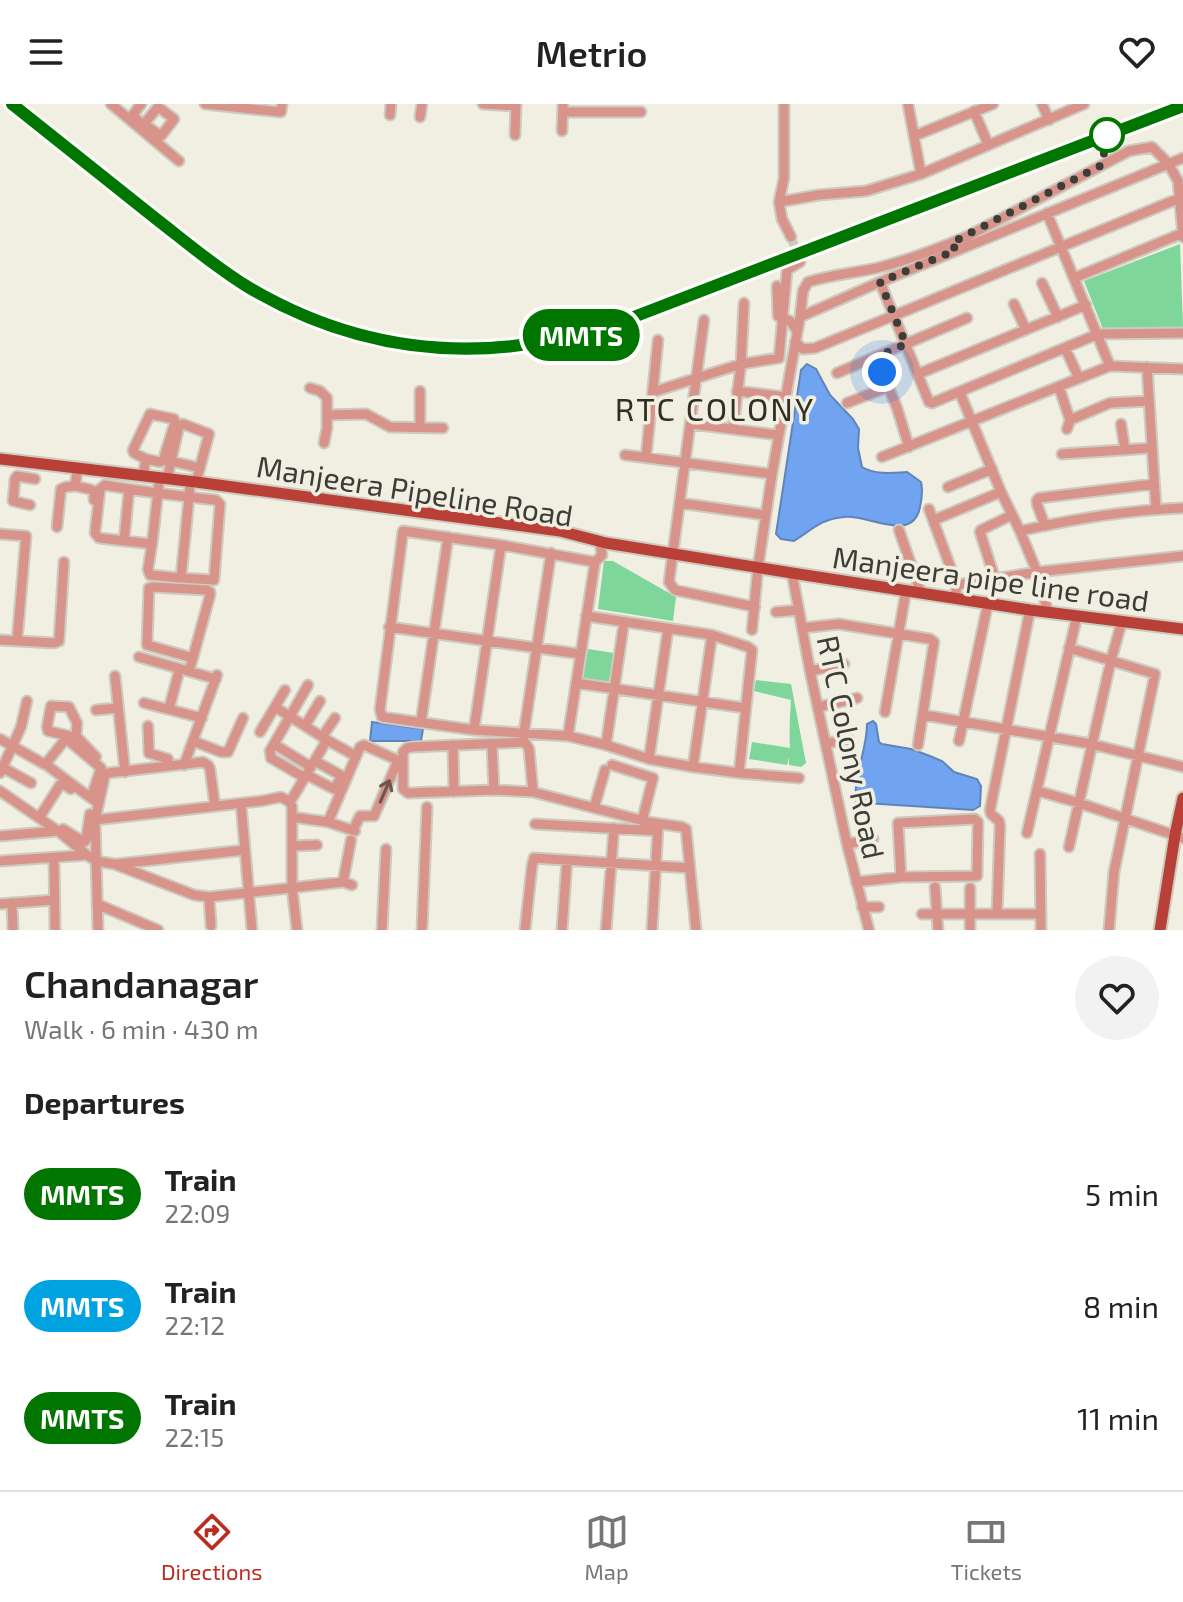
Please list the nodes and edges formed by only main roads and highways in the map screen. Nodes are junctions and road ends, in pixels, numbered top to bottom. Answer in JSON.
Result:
{"nodes":[{"id":1,"x":0,"y":462,"type":"edge"},
{"id":2,"x":60,"y":468,"type":"junction"},
{"id":3,"x":161,"y":485,"type":"junction"},
{"id":4,"x":672,"y":554,"type":"joint"},
{"id":5,"x":1183,"y":629,"type":"edge"},
{"id":6,"x":1183,"y":798,"type":"edge"},
{"id":7,"x":1179,"y":836,"type":"edge"},
{"id":8,"x":1160,"y":930,"type":"edge"}],
"edges":[{"from":1,"to":2,"type":"main road","name":"Manjeera Pipeline Road"},
{"from":1,"to":2,"type":"main road","name":"Manjeera Pipeline Road"},
{"from":2,"to":3,"type":"main road","name":"Manjeera Pipeline Road"},
{"from":2,"to":3,"type":"main road","name":"Manjeera Pipeline Road"},
{"from":3,"to":4,"type":"main road","name":"Manjeera Pipeline Road"},
{"from":4,"to":5,"type":"main road","name":"Manjeera pipe line road"},
{"from":6,"to":7,"type":"main road"},
{"from":7,"to":8,"type":"main road"}]}
